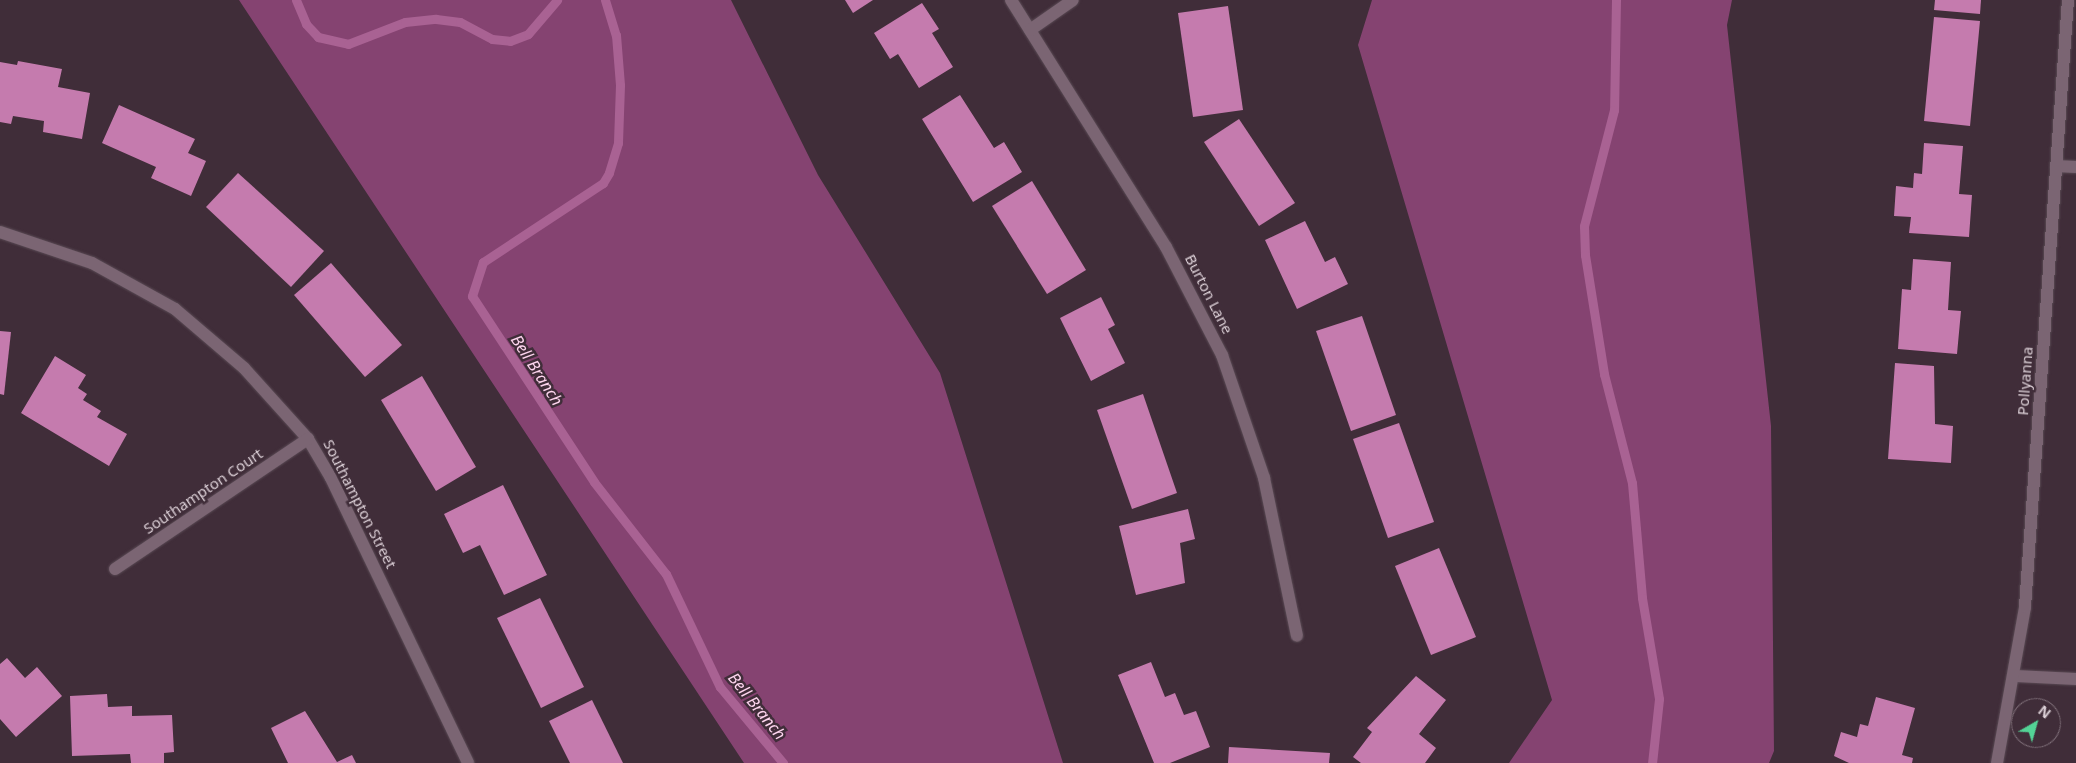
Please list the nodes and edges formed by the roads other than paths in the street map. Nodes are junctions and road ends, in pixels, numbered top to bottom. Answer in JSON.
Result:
{"nodes":[{"id":1,"x":1011,"y":0,"type":"edge"},
{"id":2,"x":1073,"y":0,"type":"edge"},
{"id":3,"x":2068,"y":0,"type":"edge"},
{"id":4,"x":1030,"y":30,"type":"junction"},
{"id":5,"x":2056,"y":166,"type":"junction"},
{"id":6,"x":2076,"y":167,"type":"edge"},
{"id":7,"x":0,"y":232,"type":"edge"},
{"id":8,"x":308,"y":439,"type":"junction"},
{"id":9,"x":115,"y":569,"type":"dead end"},
{"id":10,"x":1297,"y":636,"type":"dead end"},
{"id":11,"x":2016,"y":676,"type":"junction"},
{"id":12,"x":2076,"y":679,"type":"edge"},
{"id":13,"x":468,"y":763,"type":"edge"},
{"id":14,"x":1996,"y":763,"type":"edge"}],
"edges":[{"from":1,"to":4,"type":"street","name":"Burton Lane"},
{"from":2,"to":4,"type":"street"},
{"from":3,"to":5,"type":"street","name":"Pollyanna"},
{"from":4,"to":10,"type":"street","name":"Burton Lane"},
{"from":5,"to":6,"type":"street"},
{"from":5,"to":11,"type":"street","name":"Pollyanna"},
{"from":7,"to":8,"type":"street","name":"Southampton Street"},
{"from":8,"to":9,"type":"street","name":"Southampton Court"},
{"from":8,"to":13,"type":"street","name":"Southampton Street"},
{"from":11,"to":12,"type":"street"},
{"from":11,"to":14,"type":"street","name":"Pollyanna"}]}
